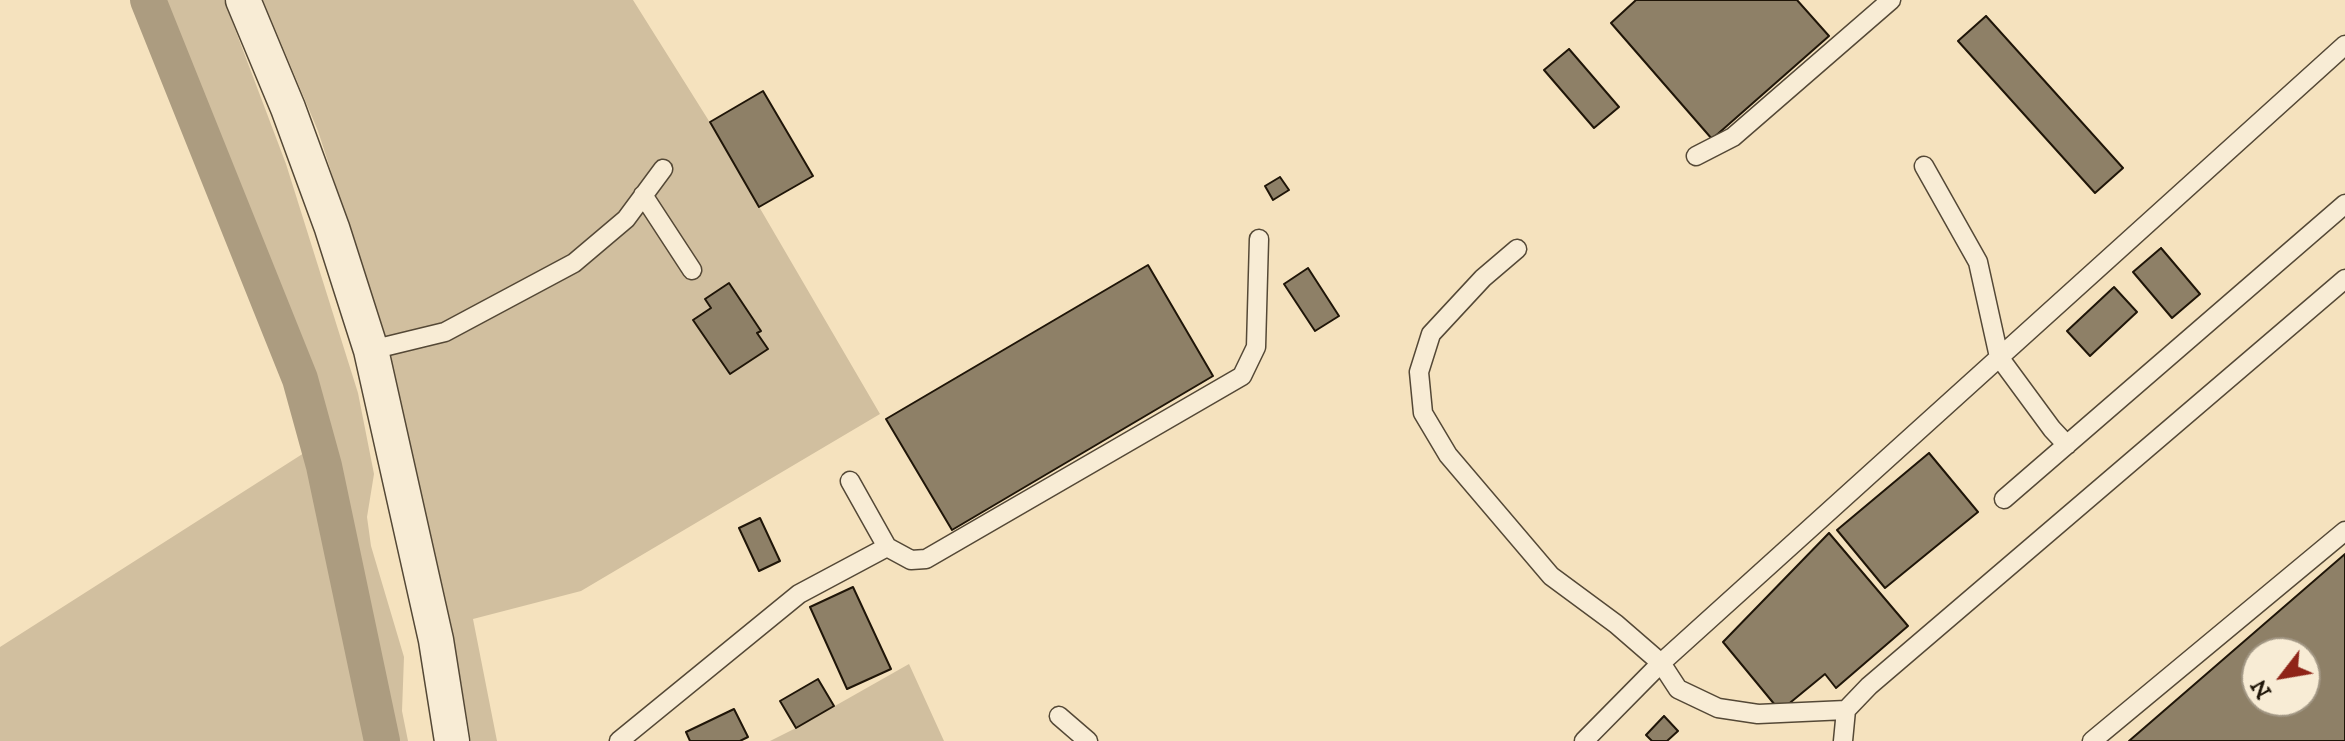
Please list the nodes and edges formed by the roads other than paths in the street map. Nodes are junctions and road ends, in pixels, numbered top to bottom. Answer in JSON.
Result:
{"nodes":[{"id":1,"x":243,"y":0,"type":"edge"},
{"id":2,"x":1891,"y":0,"type":"edge"},
{"id":3,"x":2345,"y":45,"type":"edge"},
{"id":4,"x":1696,"y":156,"type":"dead end"},
{"id":5,"x":1924,"y":166,"type":"dead end"},
{"id":6,"x":663,"y":169,"type":"dead end"},
{"id":7,"x":643,"y":195,"type":"junction"},
{"id":8,"x":2345,"y":204,"type":"edge"},
{"id":9,"x":1259,"y":239,"type":"dead end"},
{"id":10,"x":1517,"y":249,"type":"dead end"},
{"id":11,"x":692,"y":270,"type":"dead end"},
{"id":12,"x":2345,"y":279,"type":"edge"},
{"id":13,"x":371,"y":350,"type":"junction"},
{"id":14,"x":1999,"y":357,"type":"junction"},
{"id":15,"x":2067,"y":445,"type":"junction"},
{"id":16,"x":850,"y":481,"type":"dead end"},
{"id":17,"x":2004,"y":499,"type":"dead end"},
{"id":18,"x":2345,"y":531,"type":"edge"},
{"id":19,"x":887,"y":547,"type":"junction"},
{"id":20,"x":1661,"y":663,"type":"junction"},
{"id":21,"x":1846,"y":710,"type":"junction"},
{"id":22,"x":1059,"y":716,"type":"dead end"},
{"id":23,"x":452,"y":741,"type":"edge"},
{"id":24,"x":619,"y":741,"type":"edge"},
{"id":25,"x":1088,"y":741,"type":"edge"},
{"id":26,"x":1584,"y":741,"type":"edge"},
{"id":27,"x":1843,"y":741,"type":"edge"},
{"id":28,"x":2092,"y":741,"type":"edge"}],
"edges":[{"from":1,"to":13,"type":"street"},
{"from":2,"to":4,"type":"lane"},
{"from":3,"to":14,"type":"lane"},
{"from":5,"to":14,"type":"lane"},
{"from":6,"to":7,"type":"lane"},
{"from":7,"to":11,"type":"lane"},
{"from":7,"to":13,"type":"lane"},
{"from":8,"to":15,"type":"lane"},
{"from":9,"to":19,"type":"lane"},
{"from":10,"to":20,"type":"lane"},
{"from":12,"to":21,"type":"lane"},
{"from":13,"to":23,"type":"street"},
{"from":14,"to":15,"type":"lane"},
{"from":14,"to":20,"type":"lane"},
{"from":15,"to":17,"type":"lane"},
{"from":16,"to":19,"type":"lane"},
{"from":18,"to":28,"type":"lane"},
{"from":19,"to":24,"type":"lane"},
{"from":20,"to":21,"type":"lane"},
{"from":20,"to":26,"type":"lane"},
{"from":21,"to":27,"type":"lane"},
{"from":22,"to":25,"type":"lane"}]}
